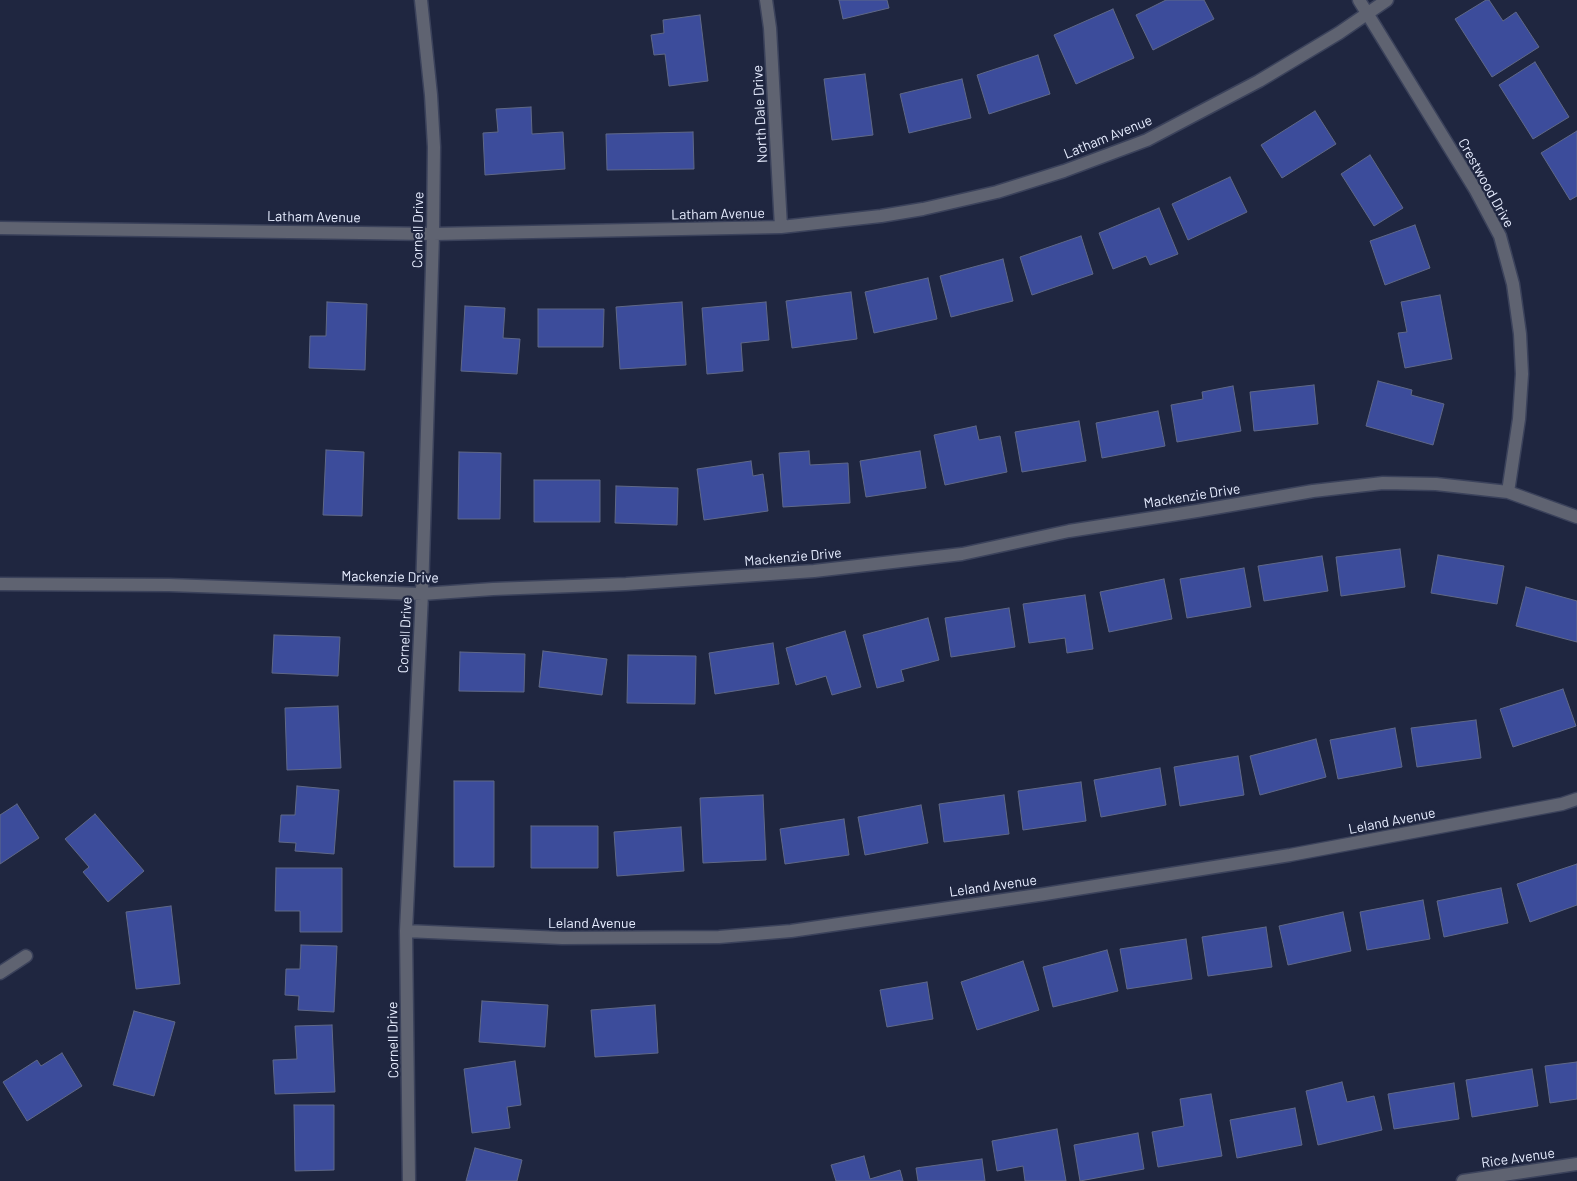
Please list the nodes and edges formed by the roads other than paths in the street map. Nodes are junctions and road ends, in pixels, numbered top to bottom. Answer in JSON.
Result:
{"nodes":[{"id":1,"x":421,"y":0,"type":"edge"},
{"id":2,"x":766,"y":0,"type":"edge"},
{"id":3,"x":1359,"y":0,"type":"edge"},
{"id":4,"x":1387,"y":0,"type":"edge"},
{"id":5,"x":1368,"y":14,"type":"junction"},
{"id":6,"x":0,"y":228,"type":"edge"},
{"id":7,"x":781,"y":228,"type":"junction"},
{"id":8,"x":433,"y":234,"type":"junction"},
{"id":9,"x":1508,"y":492,"type":"junction"},
{"id":10,"x":1577,"y":517,"type":"edge"},
{"id":11,"x":0,"y":584,"type":"edge"},
{"id":12,"x":422,"y":594,"type":"junction"},
{"id":13,"x":1577,"y":799,"type":"edge"},
{"id":14,"x":406,"y":931,"type":"junction"},
{"id":15,"x":26,"y":956,"type":"dead end"},
{"id":16,"x":0,"y":973,"type":"edge"},
{"id":17,"x":1577,"y":1164,"type":"edge"},
{"id":18,"x":409,"y":1181,"type":"edge"},
{"id":19,"x":1463,"y":1181,"type":"edge"}],
"edges":[{"from":1,"to":8,"type":"street","name":"Cornell Drive"},
{"from":2,"to":7,"type":"street","name":"North Dale Drive"},
{"from":3,"to":5,"type":"street","name":"Crestwood Drive"},
{"from":4,"to":5,"type":"street","name":"Latham Avenue"},
{"from":5,"to":7,"type":"street","name":"Latham Avenue"},
{"from":5,"to":9,"type":"street","name":"Crestwood Drive"},
{"from":6,"to":8,"type":"street","name":"Latham Avenue"},
{"from":7,"to":8,"type":"street","name":"Latham Avenue"},
{"from":8,"to":12,"type":"street","name":"Cornell Drive"},
{"from":9,"to":10,"type":"street","name":"Mackenzie Drive"},
{"from":9,"to":12,"type":"street","name":"Mackenzie Drive"},
{"from":11,"to":12,"type":"street","name":"Mackenzie Drive"},
{"from":12,"to":14,"type":"street","name":"Cornell Drive"},
{"from":13,"to":14,"type":"street","name":"Leland Avenue"},
{"from":14,"to":18,"type":"street","name":"Cornell Drive"},
{"from":15,"to":16,"type":"street"},
{"from":17,"to":19,"type":"street","name":"Rice Avenue"}]}
